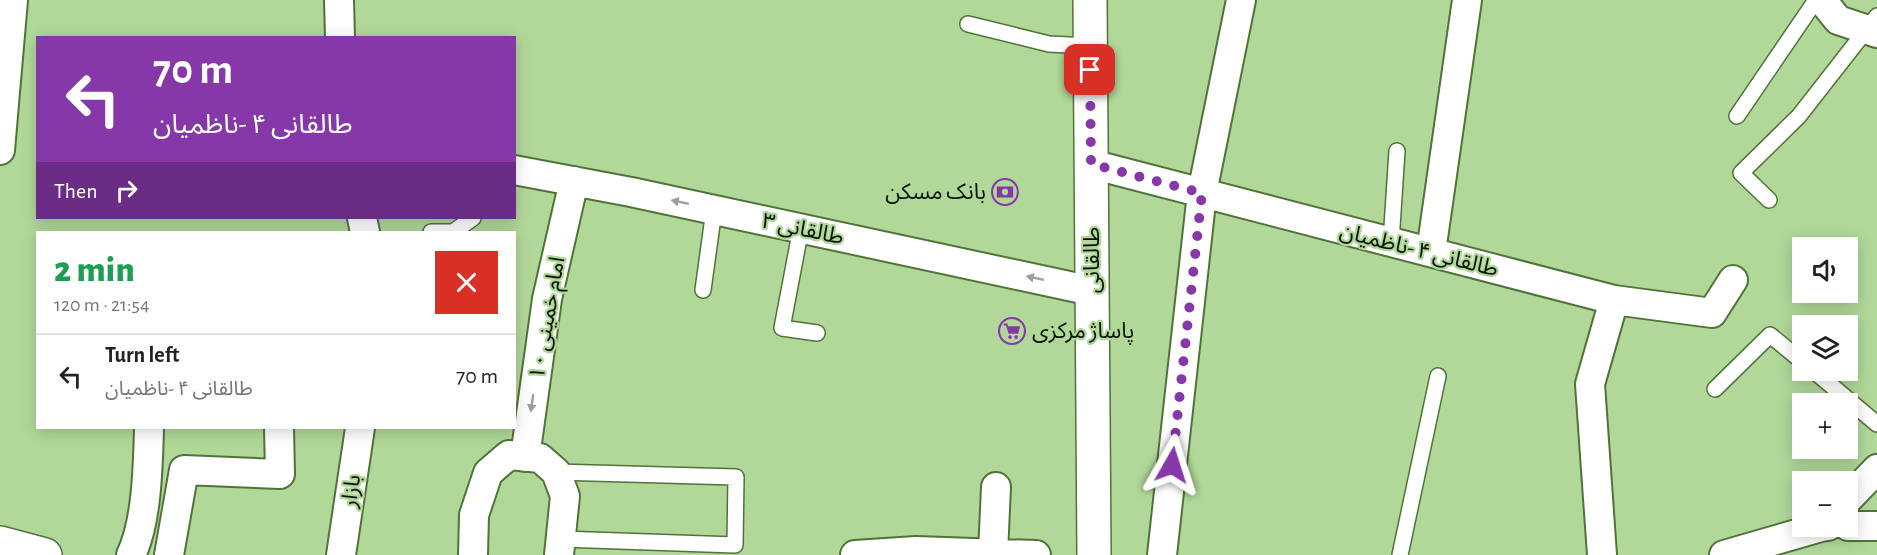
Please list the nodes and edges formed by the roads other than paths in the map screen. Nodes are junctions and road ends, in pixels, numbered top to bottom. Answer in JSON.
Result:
{"nodes":[{"id":1,"x":13,"y":0,"type":"edge"},
{"id":2,"x":339,"y":0,"type":"edge"},
{"id":3,"x":1090,"y":0,"type":"edge"},
{"id":4,"x":1241,"y":0,"type":"edge"},
{"id":5,"x":1467,"y":0,"type":"edge"},
{"id":6,"x":1816,"y":0,"type":"edge"},
{"id":7,"x":1822,"y":0,"type":"edge"},
{"id":8,"x":968,"y":24,"type":"dead end"},
{"id":9,"x":1873,"y":26,"type":"edge"},
{"id":10,"x":340,"y":36,"type":"edge"},
{"id":11,"x":1090,"y":46,"type":"junction"},
{"id":12,"x":1737,"y":116,"type":"dead end"},
{"id":13,"x":0,"y":150,"type":"edge"},
{"id":14,"x":1397,"y":152,"type":"dead end"},
{"id":15,"x":1091,"y":164,"type":"junction"},
{"id":16,"x":516,"y":170,"type":"edge"},
{"id":17,"x":574,"y":181,"type":"junction"},
{"id":18,"x":1202,"y":193,"type":"junction"},
{"id":19,"x":1770,"y":200,"type":"dead end"},
{"id":20,"x":714,"y":210,"type":"junction"},
{"id":21,"x":472,"y":219,"type":"edge"},
{"id":22,"x":801,"y":228,"type":"junction"},
{"id":23,"x":454,"y":231,"type":"edge"},
{"id":24,"x":1391,"y":242,"type":"junction"},
{"id":25,"x":1431,"y":252,"type":"junction"},
{"id":26,"x":1733,"y":280,"type":"dead end"},
{"id":27,"x":703,"y":290,"type":"dead end"},
{"id":28,"x":1092,"y":291,"type":"junction"},
{"id":29,"x":1614,"y":300,"type":"junction"},
{"id":30,"x":817,"y":333,"type":"dead end"},
{"id":31,"x":1792,"y":353,"type":"edge"},
{"id":32,"x":1438,"y":376,"type":"dead end"},
{"id":33,"x":1826,"y":381,"type":"edge"},
{"id":34,"x":1715,"y":389,"type":"dead end"},
{"id":35,"x":1877,"y":424,"type":"edge"},
{"id":36,"x":149,"y":429,"type":"edge"},
{"id":37,"x":279,"y":429,"type":"edge"},
{"id":38,"x":360,"y":429,"type":"edge"},
{"id":39,"x":525,"y":457,"type":"junction"},
{"id":40,"x":1877,"y":469,"type":"edge"},
{"id":41,"x":556,"y":472,"type":"junction"},
{"id":42,"x":996,"y":487,"type":"dead end"},
{"id":43,"x":1858,"y":489,"type":"edge"},
{"id":44,"x":1858,"y":526,"type":"edge"},
{"id":45,"x":1877,"y":526,"type":"edge"},
{"id":46,"x":1794,"y":537,"type":"edge"},
{"id":47,"x":0,"y":543,"type":"edge"},
{"id":48,"x":560,"y":547,"type":"edge"},
{"id":49,"x":1759,"y":550,"type":"edge"},
{"id":50,"x":993,"y":553,"type":"junction"},
{"id":51,"x":45,"y":555,"type":"edge"},
{"id":52,"x":131,"y":555,"type":"edge"},
{"id":53,"x":169,"y":555,"type":"edge"},
{"id":54,"x":341,"y":555,"type":"edge"},
{"id":55,"x":473,"y":555,"type":"edge"},
{"id":56,"x":855,"y":555,"type":"edge"},
{"id":57,"x":1036,"y":555,"type":"edge"},
{"id":58,"x":1094,"y":555,"type":"edge"},
{"id":59,"x":1162,"y":555,"type":"edge"},
{"id":60,"x":1400,"y":555,"type":"edge"},
{"id":61,"x":1602,"y":555,"type":"edge"},
{"id":62,"x":1724,"y":555,"type":"edge"}],
"edges":[{"from":1,"to":13,"type":"street"},
{"from":2,"to":10,"type":"street"},
{"from":3,"to":11,"type":"main road","name":"طالقانی"},
{"from":4,"to":18,"type":"street"},
{"from":5,"to":25,"type":"street"},
{"from":6,"to":12,"type":"lane"},
{"from":7,"to":9,"type":"street"},
{"from":8,"to":11,"type":"lane"},
{"from":9,"to":19,"type":"lane"},
{"from":11,"to":15,"type":"main road","name":"طالقانی"},
{"from":14,"to":24,"type":"lane"},
{"from":15,"to":18,"type":"street","name":"طالقانی ۴ -ناظمیان"},
{"from":15,"to":28,"type":"main road","name":"طالقانی"},
{"from":16,"to":17,"type":"street","name":"طالقانی ۳"},
{"from":20,"to":17,"type":"street","name":"طالقانی ۳","one_way":true},
{"from":17,"to":39,"type":"street","name":"امام خمینی ۱۰","one_way":true},
{"from":18,"to":24,"type":"street","name":"طالقانی ۴ -ناظمیان"},
{"from":18,"to":59,"type":"street"},
{"from":20,"to":22,"type":"street","name":"طالقانی ۳"},
{"from":20,"to":27,"type":"lane"},
{"from":21,"to":23,"type":"lane"},
{"from":28,"to":22,"type":"street","name":"طالقانی ۳","one_way":true},
{"from":22,"to":30,"type":"lane"},
{"from":24,"to":25,"type":"street","name":"طالقانی ۴ -ناظمیان"},
{"from":25,"to":29,"type":"street","name":"طالقانی ۴ -ناظمیان"},
{"from":26,"to":29,"type":"street","name":"طالقانی ۴ -ناظمیان"},
{"from":28,"to":58,"type":"main road","name":"طالقانی"},
{"from":29,"to":61,"type":"street"},
{"from":31,"to":34,"type":"lane"},
{"from":32,"to":60,"type":"lane"},
{"from":33,"to":35,"type":"lane"},
{"from":36,"to":52,"type":"street"},
{"from":37,"to":53,"type":"street"},
{"from":38,"to":54,"type":"street","name":"بازار"},
{"from":39,"to":41,"type":"street"},
{"from":39,"to":55,"type":"street"},
{"from":40,"to":43,"type":"street"},
{"from":41,"to":48,"type":"street"},
{"from":41,"to":48,"type":"lane"},
{"from":42,"to":50,"type":"street"},
{"from":44,"to":45,"type":"street"},
{"from":46,"to":49,"type":"street"},
{"from":47,"to":51,"type":"main road"},
{"from":49,"to":62,"type":"street"},
{"from":50,"to":56,"type":"street"},
{"from":50,"to":57,"type":"street"}]}
